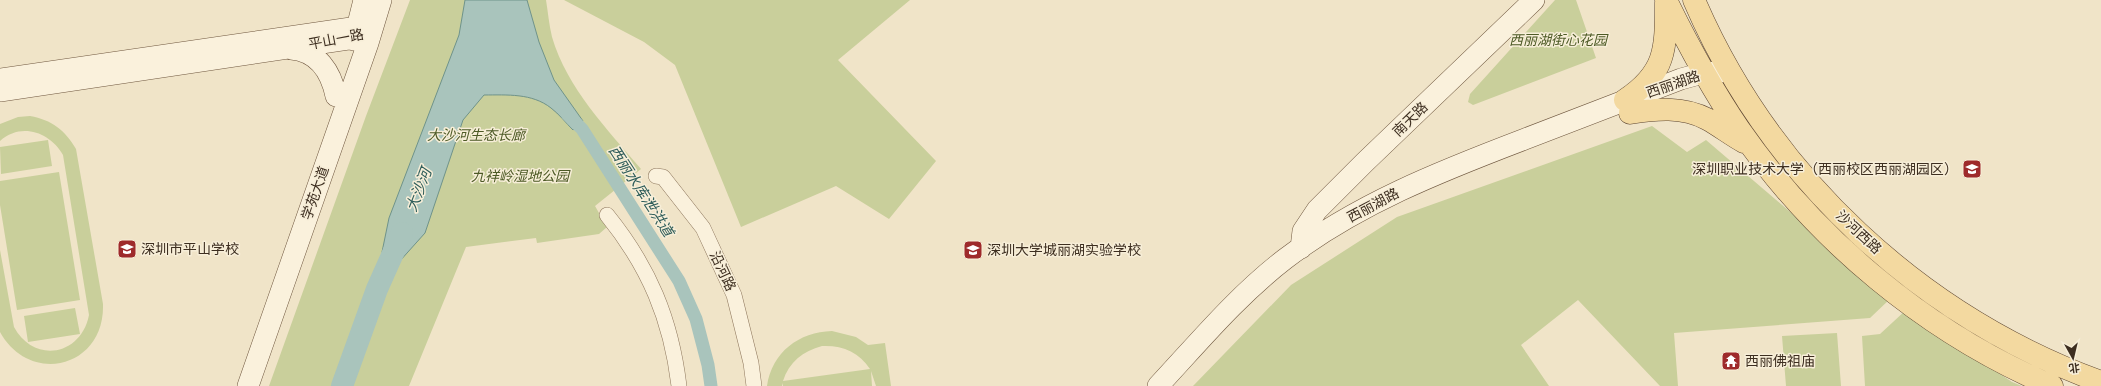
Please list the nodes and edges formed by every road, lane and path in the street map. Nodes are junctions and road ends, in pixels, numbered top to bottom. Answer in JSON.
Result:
{"nodes":[{"id":1,"x":364,"y":0,"type":"edge"},
{"id":2,"x":381,"y":0,"type":"edge"},
{"id":3,"x":1534,"y":0,"type":"edge"},
{"id":4,"x":1666,"y":0,"type":"edge"},
{"id":5,"x":1694,"y":0,"type":"edge"},
{"id":6,"x":362,"y":32,"type":"junction"},
{"id":7,"x":284,"y":48,"type":"junction"},
{"id":8,"x":1729,"y":72,"type":"junction"},
{"id":9,"x":1706,"y":78,"type":"junction"},
{"id":10,"x":0,"y":79,"type":"edge"},
{"id":11,"x":0,"y":91,"type":"edge"},
{"id":12,"x":336,"y":96,"type":"junction"},
{"id":13,"x":1628,"y":107,"type":"junction"},
{"id":14,"x":1751,"y":146,"type":"junction"},
{"id":15,"x":656,"y":176,"type":"dead end"},
{"id":16,"x":607,"y":215,"type":"dead end"},
{"id":17,"x":1301,"y":248,"type":"junction"},
{"id":18,"x":2101,"y":382,"type":"edge"},
{"id":19,"x":234,"y":386,"type":"edge"},
{"id":20,"x":248,"y":386,"type":"edge"},
{"id":21,"x":679,"y":386,"type":"edge"},
{"id":22,"x":754,"y":386,"type":"edge"},
{"id":23,"x":1158,"y":386,"type":"edge"},
{"id":24,"x":1177,"y":386,"type":"edge"},
{"id":25,"x":2052,"y":386,"type":"edge"}],
"edges":[{"from":1,"to":6,"type":"street","name":"学苑大道"},
{"from":2,"to":6,"type":"street","name":"学苑大道"},
{"from":3,"to":17,"type":"street","name":"南天路"},
{"from":4,"to":9,"type":"main road","name":"沙河西路"},
{"from":4,"to":13,"type":"main road"},
{"from":5,"to":8,"type":"main road","name":"沙河西路"},
{"from":6,"to":7,"type":"street","name":"平山一路"},
{"from":6,"to":10,"type":"street","name":"平山一路"},
{"from":6,"to":12,"type":"street","name":"学苑大道"},
{"from":6,"to":20,"type":"street","name":"学苑大道"},
{"from":7,"to":11,"type":"street","name":"平山一路"},
{"from":7,"to":12,"type":"street"},
{"from":8,"to":9,"type":"street","name":"西丽湖路"},
{"from":8,"to":18,"type":"main road","name":"沙河西路"},
{"from":9,"to":13,"type":"street","name":"西丽湖路"},
{"from":9,"to":14,"type":"main road","name":"沙河西路"},
{"from":12,"to":19,"type":"street","name":"学苑大道"},
{"from":13,"to":14,"type":"main road"},
{"from":13,"to":17,"type":"street","name":"西丽湖路"},
{"from":13,"to":24,"type":"street","name":"西丽湖路"},
{"from":14,"to":25,"type":"main road","name":"沙河西路"},
{"from":15,"to":22,"type":"street","name":"沿河路"},
{"from":16,"to":21,"type":"street"},
{"from":17,"to":23,"type":"street","name":"西丽湖路"}]}
